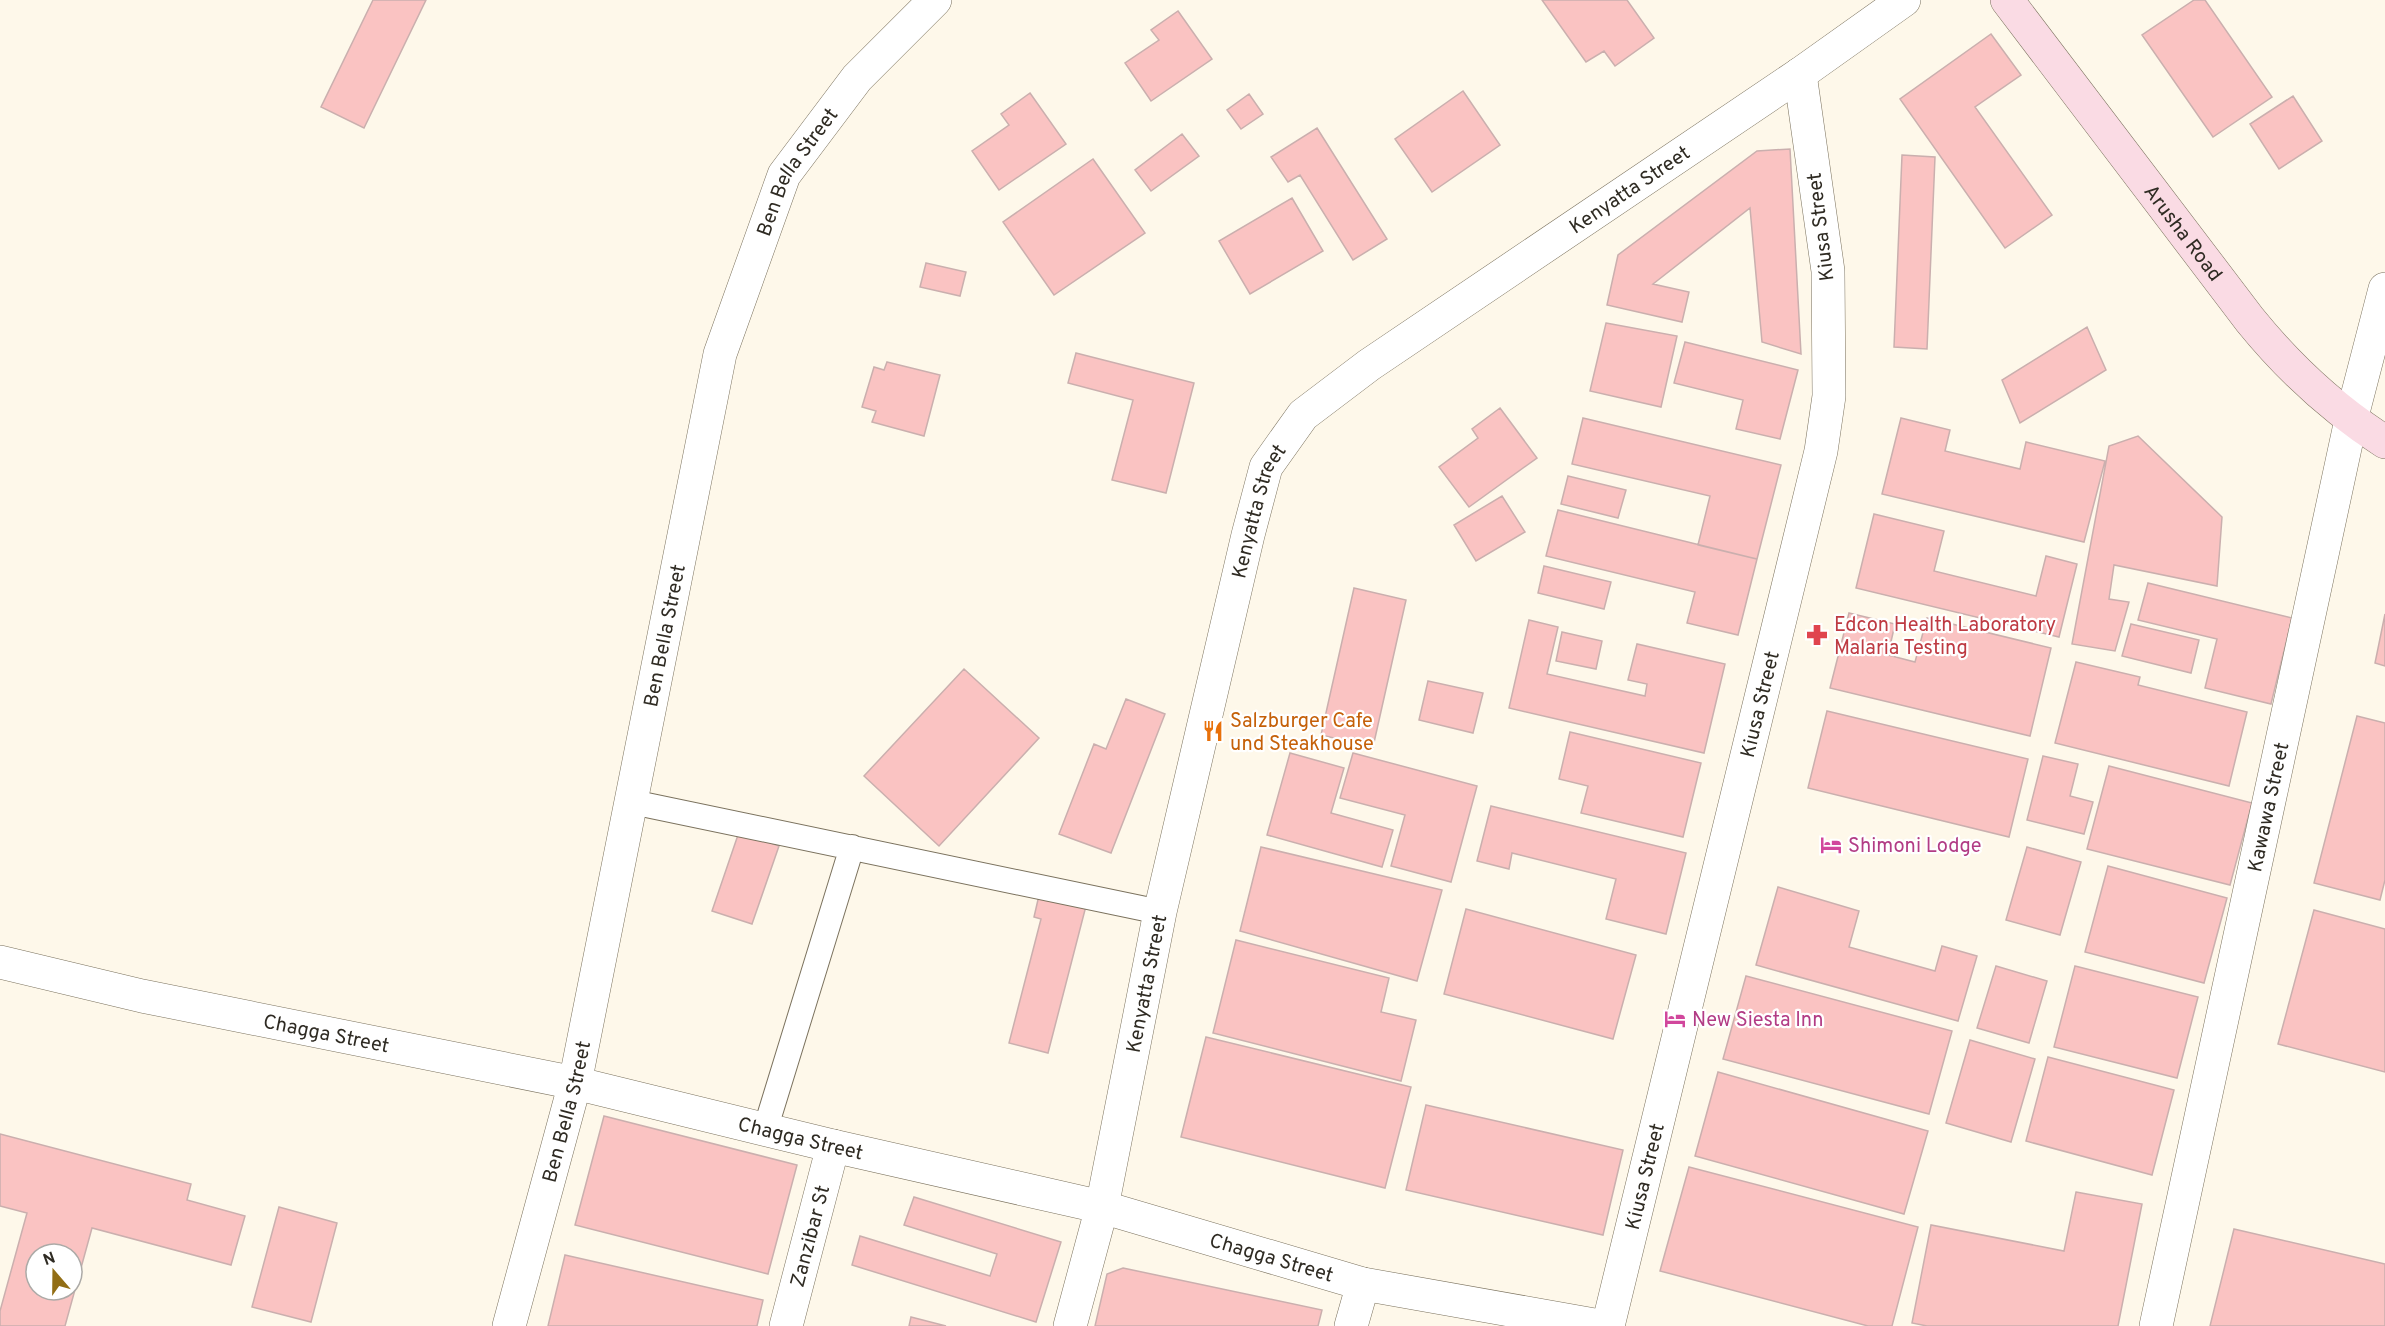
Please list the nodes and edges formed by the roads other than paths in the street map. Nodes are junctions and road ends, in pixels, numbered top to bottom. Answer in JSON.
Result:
{"nodes":[{"id":1,"x":935,"y":0,"type":"edge"},
{"id":2,"x":1904,"y":0,"type":"edge"},
{"id":3,"x":2007,"y":0,"type":"edge"},
{"id":4,"x":1800,"y":74,"type":"junction"},
{"id":5,"x":2385,"y":289,"type":"edge"},
{"id":6,"x":2351,"y":420,"type":"junction"},
{"id":7,"x":2385,"y":442,"type":"edge"},
{"id":8,"x":632,"y":802,"type":"junction"},
{"id":9,"x":852,"y":847,"type":"junction"},
{"id":10,"x":1160,"y":912,"type":"junction"},
{"id":11,"x":0,"y":962,"type":"edge"},
{"id":12,"x":575,"y":1083,"type":"junction"},
{"id":13,"x":765,"y":1130,"type":"junction"},
{"id":14,"x":833,"y":1146,"type":"junction"},
{"id":15,"x":1102,"y":1208,"type":"junction"},
{"id":16,"x":1363,"y":1284,"type":"junction"},
{"id":17,"x":509,"y":1326,"type":"edge"},
{"id":18,"x":786,"y":1326,"type":"edge"},
{"id":19,"x":1070,"y":1326,"type":"edge"},
{"id":20,"x":1351,"y":1326,"type":"edge"},
{"id":21,"x":1600,"y":1326,"type":"edge"},
{"id":22,"x":1608,"y":1326,"type":"edge"},
{"id":23,"x":2156,"y":1326,"type":"edge"}],
"edges":[{"from":1,"to":8,"type":"street","name":"Ben Bella Street"},
{"from":2,"to":4,"type":"street","name":"Kenyatta Street"},
{"from":3,"to":6,"type":"main road","name":"Arusha Road"},
{"from":4,"to":10,"type":"street","name":"Kenyatta Street"},
{"from":4,"to":22,"type":"street","name":"Kiusa Street"},
{"from":5,"to":6,"type":"street","name":"Kawawa Street"},
{"from":6,"to":7,"type":"main road","name":"Arusha Road"},
{"from":6,"to":23,"type":"street","name":"Kawawa Street"},
{"from":8,"to":9,"type":"lane"},
{"from":8,"to":12,"type":"street","name":"Ben Bella Street"},
{"from":9,"to":10,"type":"lane"},
{"from":9,"to":13,"type":"lane"},
{"from":10,"to":15,"type":"street","name":"Kenyatta Street"},
{"from":11,"to":12,"type":"street","name":"Chagga Street"},
{"from":12,"to":13,"type":"street","name":"Chagga Street"},
{"from":12,"to":17,"type":"street","name":"Ben Bella Street"},
{"from":13,"to":14,"type":"street","name":"Chagga Street"},
{"from":14,"to":15,"type":"street","name":"Chagga Street"},
{"from":14,"to":18,"type":"street","name":"Zanzibar St"},
{"from":15,"to":16,"type":"street","name":"Chagga Street"},
{"from":15,"to":19,"type":"street","name":"Kenyatta Street"},
{"from":16,"to":20,"type":"street"},
{"from":16,"to":21,"type":"street","name":"Chagga Street"}]}
